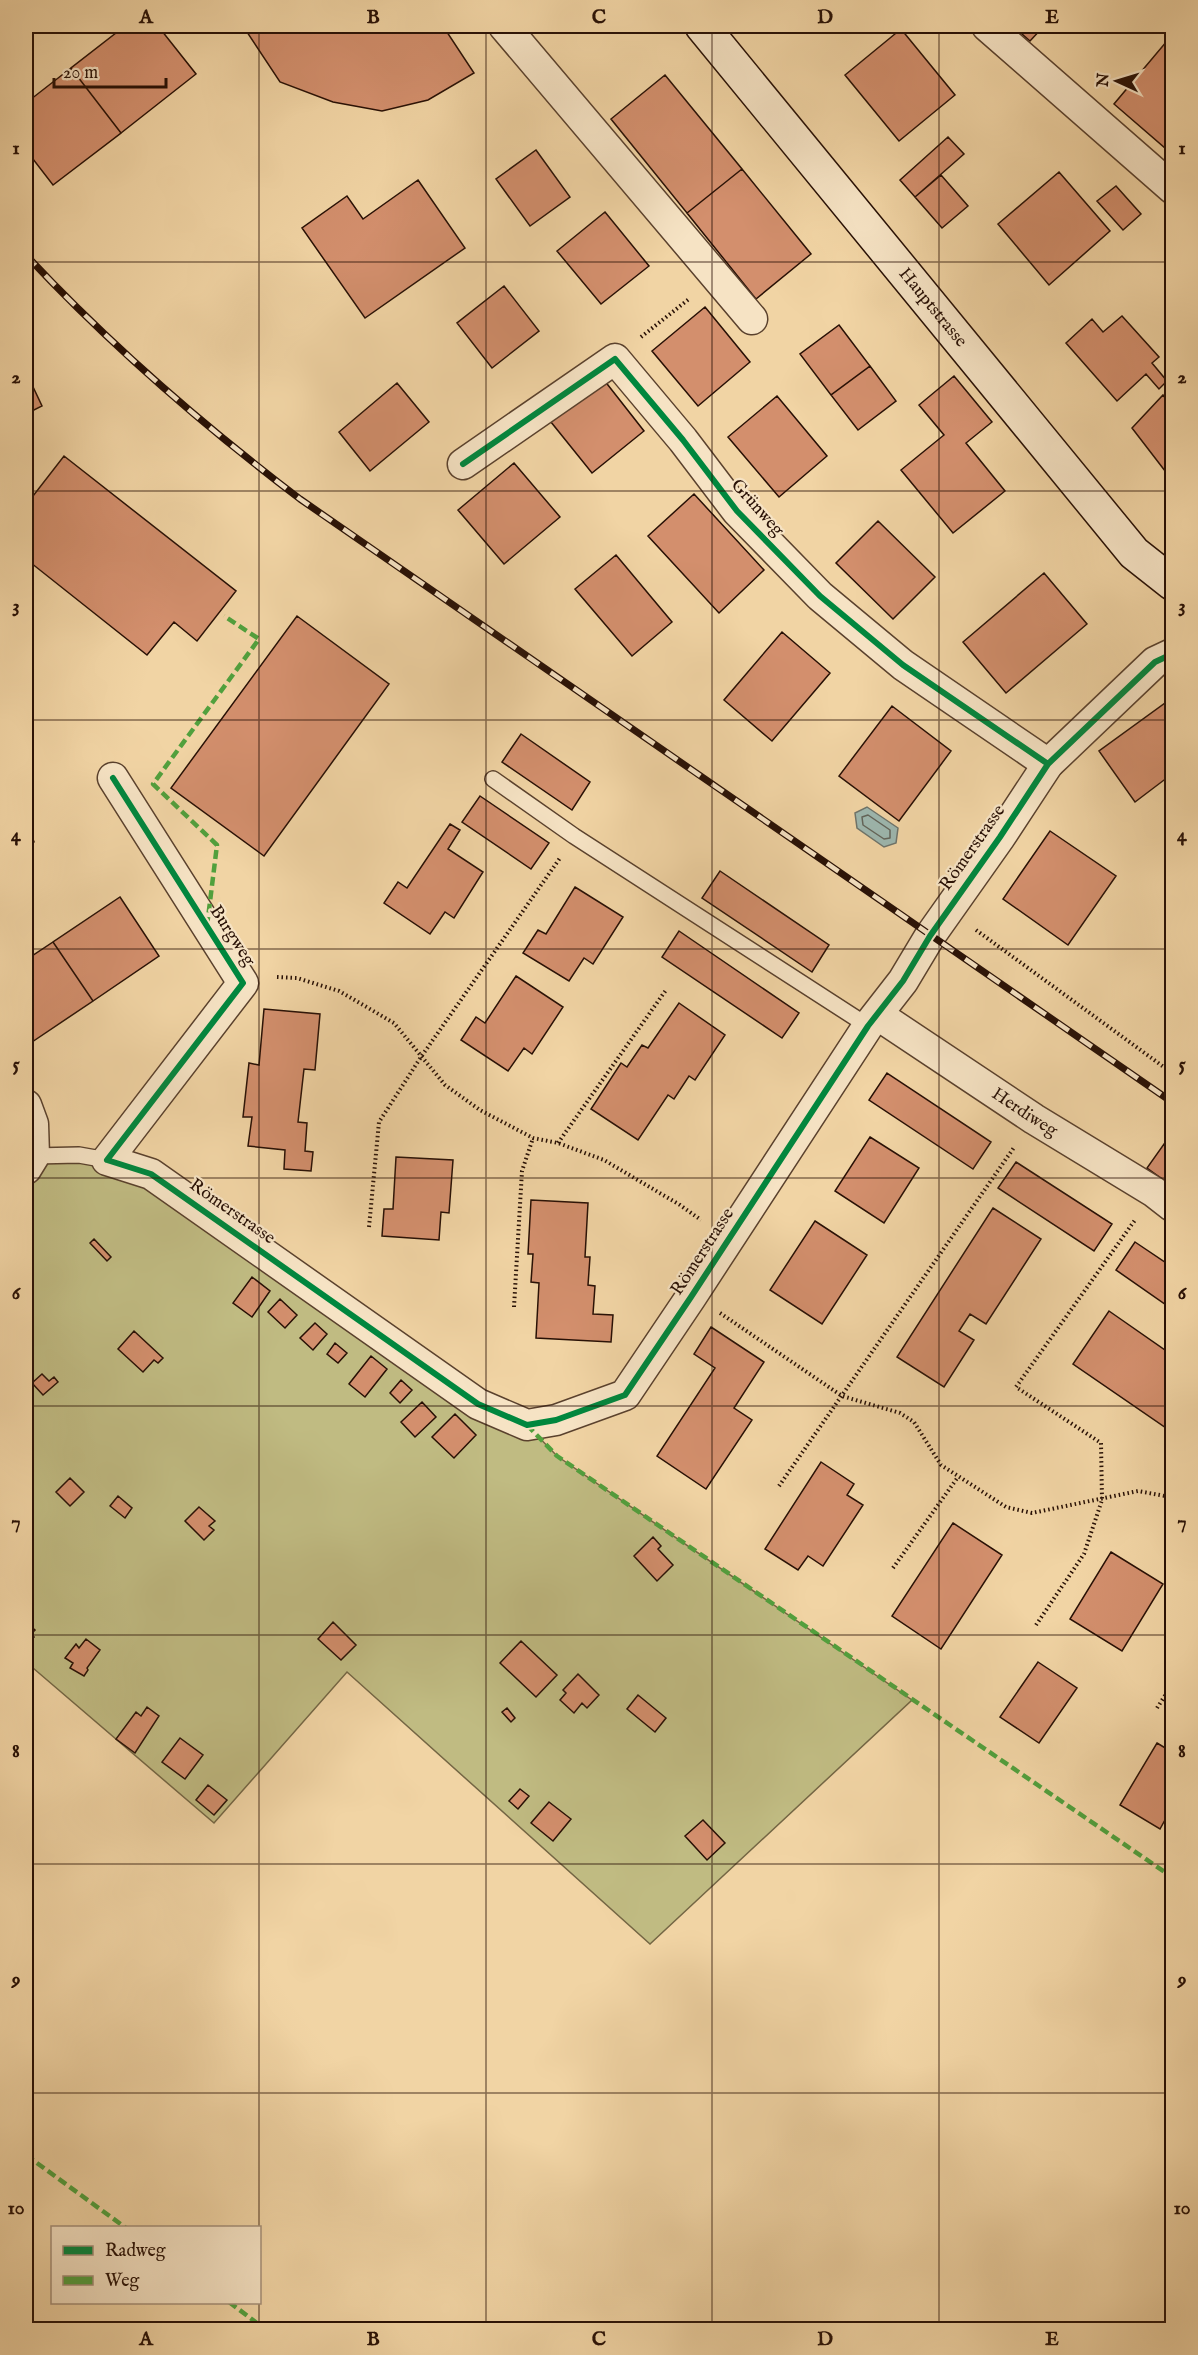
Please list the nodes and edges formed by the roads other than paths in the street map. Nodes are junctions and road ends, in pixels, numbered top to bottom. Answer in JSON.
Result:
{"nodes":[{"id":1,"x":504,"y":26,"type":"edge"},
{"id":2,"x":702,"y":26,"type":"edge"},
{"id":3,"x":987,"y":26,"type":"edge"},
{"id":4,"x":1173,"y":188,"type":"edge"},
{"id":5,"x":752,"y":319,"type":"dead end"},
{"id":6,"x":463,"y":464,"type":"dead end"},
{"id":7,"x":1173,"y":583,"type":"edge"},
{"id":8,"x":1173,"y":654,"type":"edge"},
{"id":9,"x":1048,"y":764,"type":"junction"},
{"id":10,"x":113,"y":778,"type":"dead end"},
{"id":11,"x":493,"y":779,"type":"dead end"},
{"id":12,"x":873,"y":1020,"type":"junction"},
{"id":13,"x":26,"y":1105,"type":"edge"},
{"id":14,"x":106,"y":1160,"type":"junction"},
{"id":15,"x":30,"y":1162,"type":"edge"},
{"id":16,"x":1163,"y":1199,"type":"edge"}],
"edges":[{"from":1,"to":5,"type":"street"},
{"from":2,"to":7,"type":"main road","name":"Hauptstrasse"},
{"from":3,"to":4,"type":"street"},
{"from":6,"to":9,"type":"street","name":"Grünweg"},
{"from":8,"to":9,"type":"street","name":"Römerstrasse"},
{"from":9,"to":12,"type":"street","name":"Römerstrasse"},
{"from":10,"to":14,"type":"street","name":"Burgweg"},
{"from":11,"to":12,"type":"lane"},
{"from":12,"to":14,"type":"street","name":"Römerstrasse"},
{"from":12,"to":16,"type":"street","name":"Herdiweg"},
{"from":13,"to":15,"type":"street"},
{"from":14,"to":15,"type":"lane"}]}
